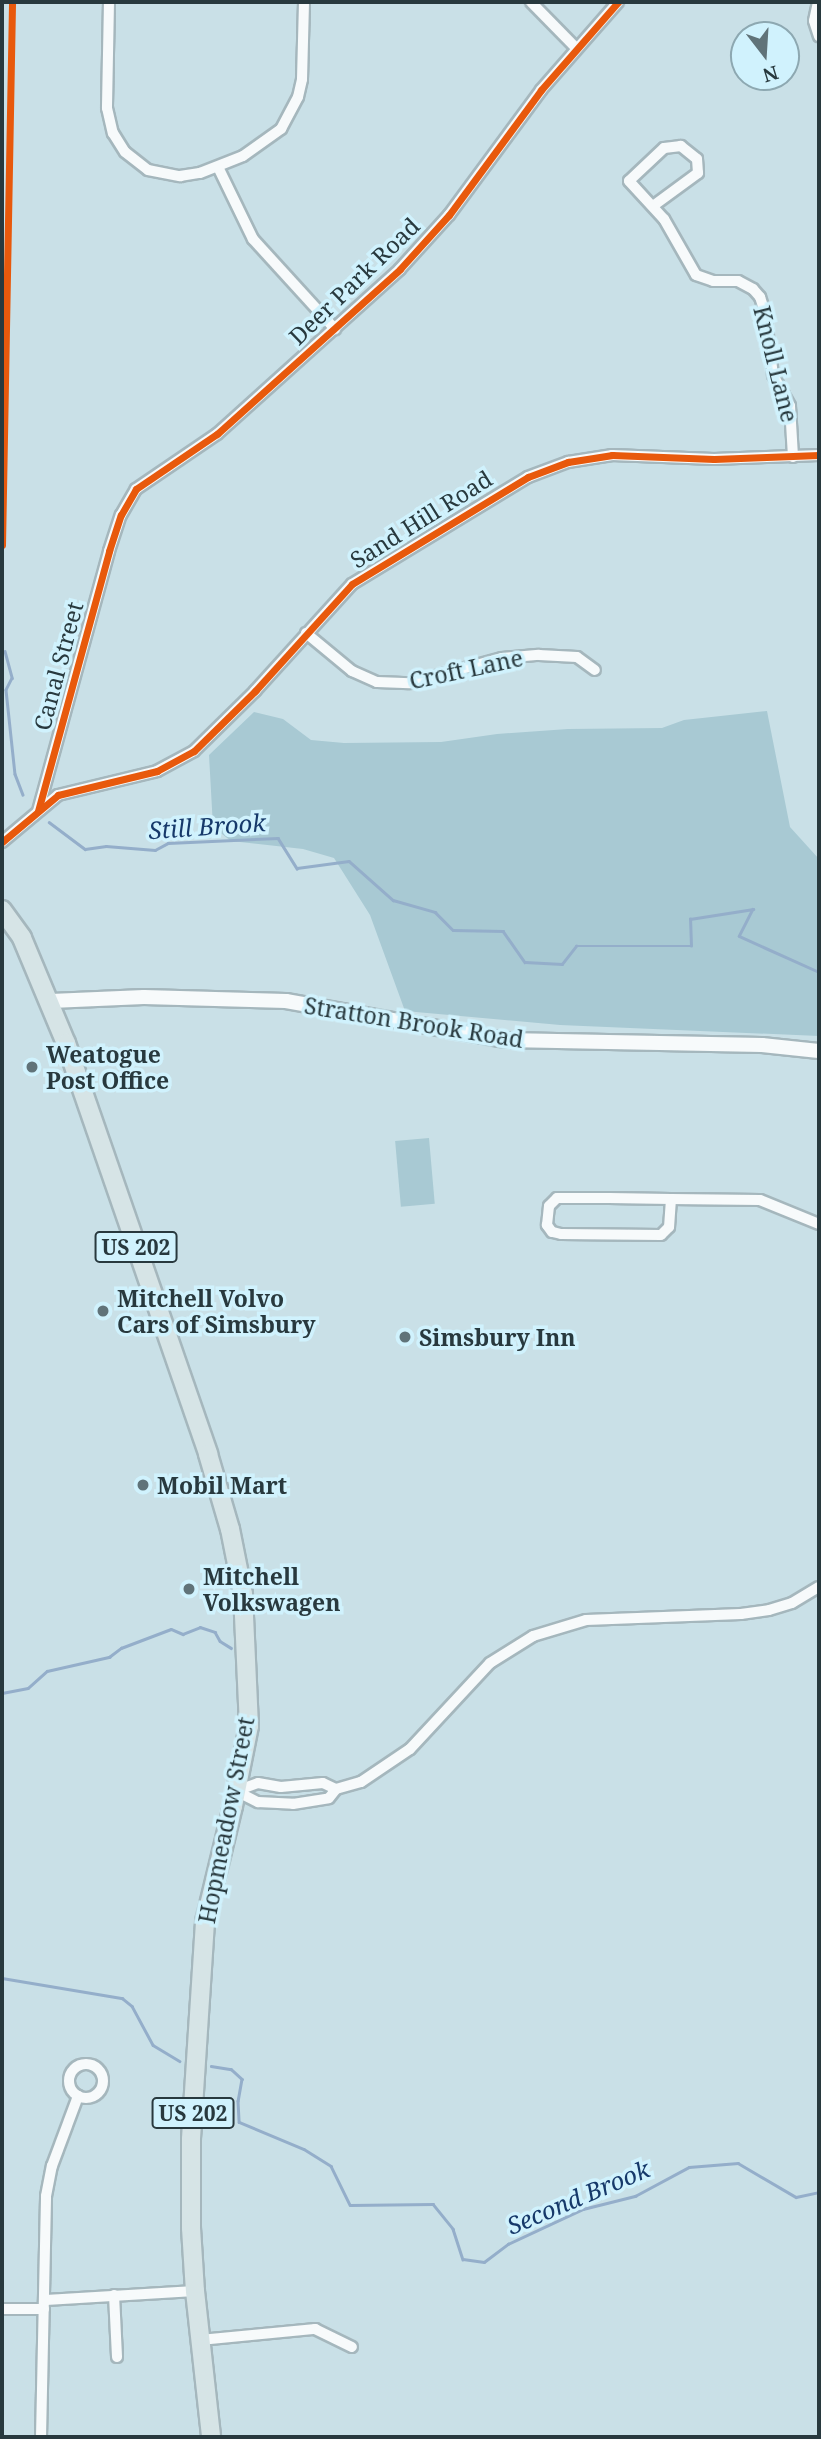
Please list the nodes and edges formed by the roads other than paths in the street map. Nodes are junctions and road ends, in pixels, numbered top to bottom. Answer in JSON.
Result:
{"nodes":[{"id":1,"x":110,"y":2,"type":"edge"},
{"id":2,"x":304,"y":2,"type":"edge"},
{"id":3,"x":531,"y":2,"type":"edge"},
{"id":4,"x":618,"y":2,"type":"edge"},
{"id":5,"x":818,"y":2,"type":"edge"},
{"id":6,"x":819,"y":36,"type":"edge"},
{"id":7,"x":576,"y":48,"type":"junction"},
{"id":8,"x":218,"y":167,"type":"junction"},
{"id":9,"x":653,"y":206,"type":"junction"},
{"id":10,"x":335,"y":329,"type":"junction"},
{"id":11,"x":819,"y":455,"type":"edge"},
{"id":12,"x":793,"y":457,"type":"junction"},
{"id":13,"x":136,"y":489,"type":"joint"},
{"id":14,"x":306,"y":633,"type":"junction"},
{"id":15,"x":595,"y":670,"type":"dead end"},
{"id":16,"x":38,"y":811,"type":"junction"},
{"id":17,"x":2,"y":842,"type":"edge"},
{"id":18,"x":2,"y":910,"type":"edge"},
{"id":19,"x":51,"y":1001,"type":"junction"},
{"id":20,"x":819,"y":1051,"type":"edge"},
{"id":21,"x":671,"y":1199,"type":"junction"},
{"id":22,"x":819,"y":1224,"type":"edge"},
{"id":23,"x":819,"y":1587,"type":"edge"},
{"id":24,"x":336,"y":1789,"type":"junction"},
{"id":25,"x":236,"y":1791,"type":"junction"},
{"id":26,"x":78,"y":2096,"type":"dead end"},
{"id":27,"x":195,"y":2291,"type":"junction"},
{"id":28,"x":114,"y":2295,"type":"junction"},
{"id":29,"x":45,"y":2304,"type":"junction"},
{"id":30,"x":2,"y":2309,"type":"edge"},
{"id":31,"x":200,"y":2340,"type":"junction"},
{"id":32,"x":352,"y":2347,"type":"dead end"},
{"id":33,"x":117,"y":2357,"type":"dead end"},
{"id":34,"x":41,"y":2437,"type":"edge"},
{"id":35,"x":211,"y":2437,"type":"edge"}],
"edges":[{"from":1,"to":8,"type":"street"},
{"from":2,"to":8,"type":"street"},
{"from":3,"to":7,"type":"street"},
{"from":4,"to":7,"type":"street","name":"Deer Park Road"},
{"from":5,"to":6,"type":"street"},
{"from":7,"to":10,"type":"street","name":"Deer Park Road"},
{"from":8,"to":10,"type":"street"},
{"from":9,"to":9,"type":"street","name":"Knoll Lane"},
{"from":9,"to":12,"type":"street","name":"Knoll Lane"},
{"from":10,"to":13,"type":"street","name":"Deer Park Road"},
{"from":11,"to":12,"type":"street","name":"Sand Hill Road"},
{"from":12,"to":14,"type":"street","name":"Sand Hill Road"},
{"from":13,"to":16,"type":"street","name":"Canal Street"},
{"from":14,"to":15,"type":"street","name":"Croft Lane"},
{"from":14,"to":16,"type":"street","name":"Sand Hill Road"},
{"from":16,"to":17,"type":"street"},
{"from":18,"to":19,"type":"highway","name":"Hopmeadow Street","number":"US 202"},
{"from":19,"to":20,"type":"street","name":"Stratton Brook Road"},
{"from":19,"to":25,"type":"highway","name":"Hopmeadow Street","number":"US 202"},
{"from":21,"to":21,"type":"street"},
{"from":21,"to":22,"type":"street"},
{"from":23,"to":24,"type":"street"},
{"from":24,"to":25,"type":"street"},
{"from":24,"to":25,"type":"street"},
{"from":25,"to":27,"type":"highway","name":"Hopmeadow Street","number":"US 202"},
{"from":26,"to":29,"type":"street"},
{"from":27,"to":28,"type":"street"},
{"from":27,"to":31,"type":"highway","name":"Hopmeadow Street","number":"US 202"},
{"from":28,"to":29,"type":"street"},
{"from":28,"to":33,"type":"street"},
{"from":29,"to":30,"type":"street"},
{"from":29,"to":34,"type":"street"},
{"from":31,"to":32,"type":"street"},
{"from":31,"to":35,"type":"highway","name":"Hopmeadow Street","number":"US 202"}]}
